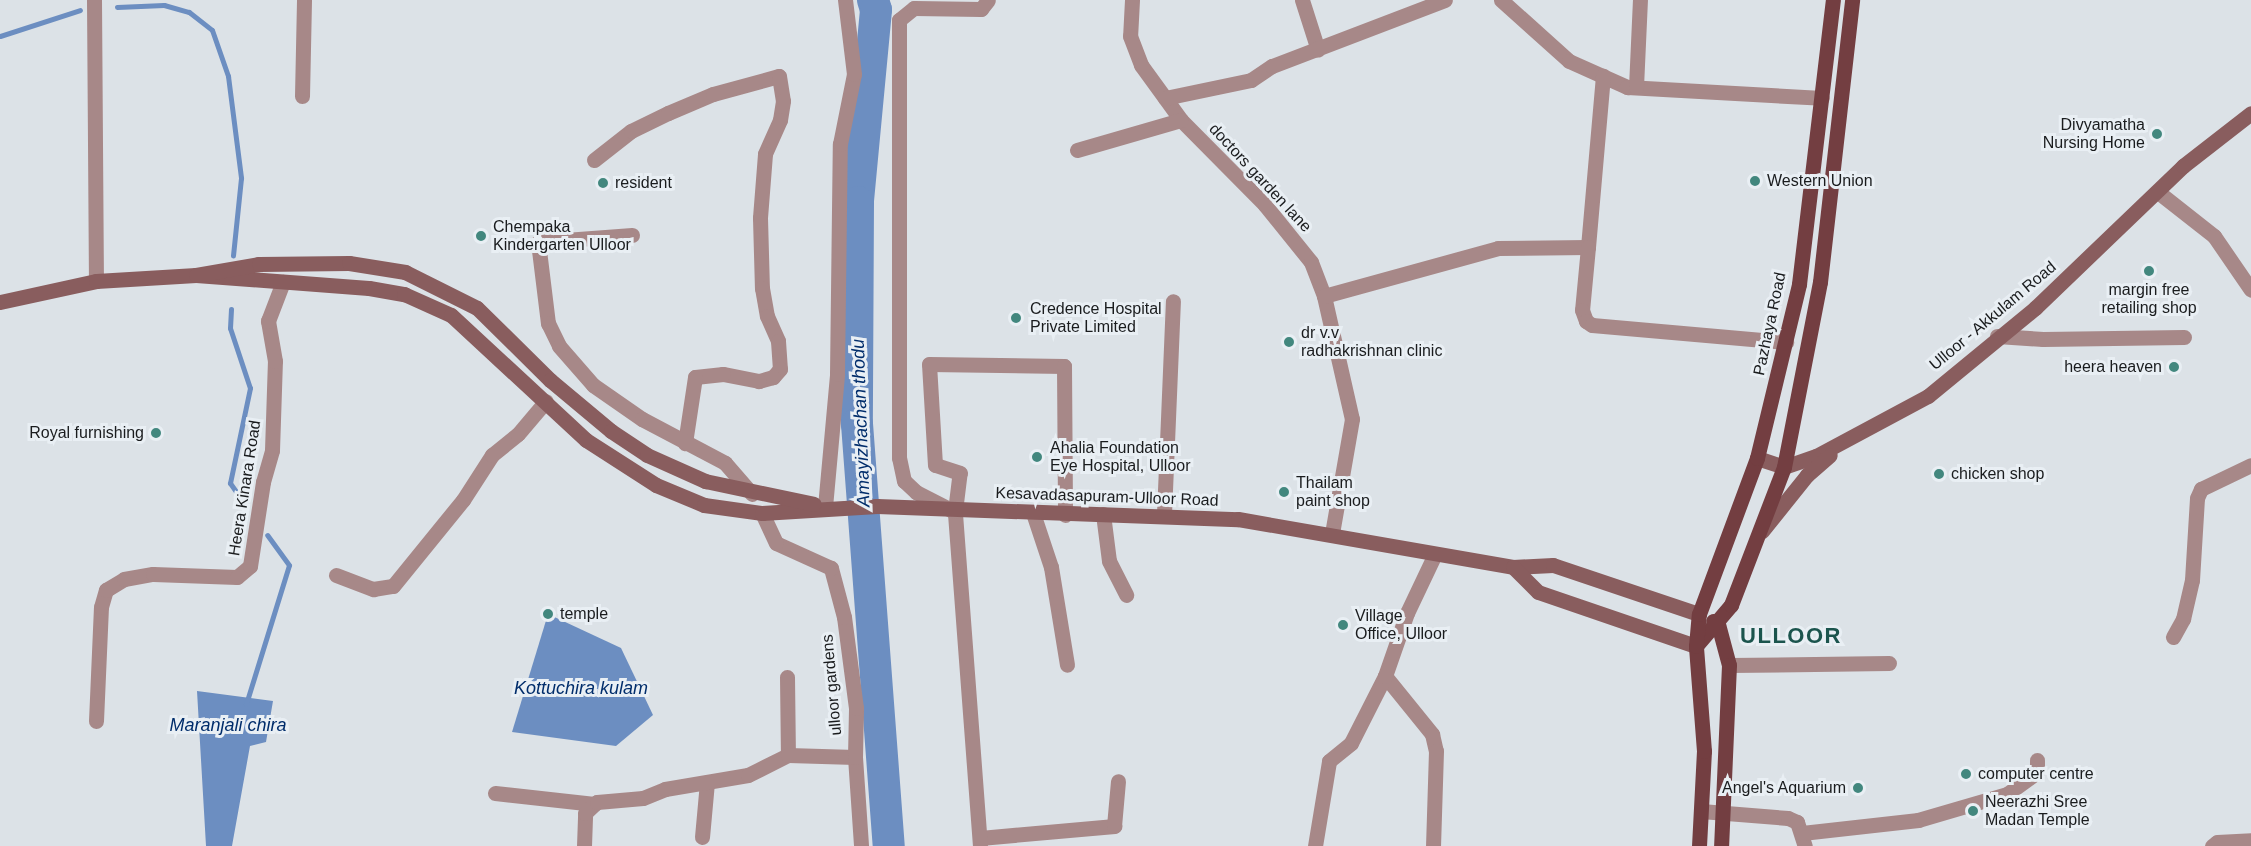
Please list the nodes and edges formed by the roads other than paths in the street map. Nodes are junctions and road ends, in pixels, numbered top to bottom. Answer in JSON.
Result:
{"nodes":[{"id":1,"x":110,"y":0,"type":"edge"},
{"id":2,"x":304,"y":0,"type":"edge"},
{"id":3,"x":845,"y":0,"type":"edge"},
{"id":4,"x":988,"y":0,"type":"edge"},
{"id":5,"x":1132,"y":0,"type":"edge"},
{"id":6,"x":1302,"y":0,"type":"edge"},
{"id":7,"x":1445,"y":0,"type":"edge"},
{"id":8,"x":1501,"y":0,"type":"edge"},
{"id":9,"x":1640,"y":0,"type":"edge"},
{"id":10,"x":1833,"y":0,"type":"edge"},
{"id":11,"x":1851,"y":0,"type":"edge"},
{"id":12,"x":94,"y":1,"type":"edge"},
{"id":13,"x":1318,"y":50,"type":"junction"},
{"id":14,"x":1603,"y":76,"type":"junction"},
{"id":15,"x":1636,"y":87,"type":"junction"},
{"id":16,"x":302,"y":96,"type":"dead end"},
{"id":17,"x":1165,"y":98,"type":"junction"},
{"id":18,"x":1822,"y":98,"type":"junction"},
{"id":19,"x":2251,"y":113,"type":"edge"},
{"id":20,"x":1181,"y":120,"type":"junction"},
{"id":21,"x":1077,"y":150,"type":"dead end"},
{"id":22,"x":594,"y":160,"type":"dead end"},
{"id":23,"x":2158,"y":192,"type":"junction"},
{"id":24,"x":632,"y":235,"type":"dead end"},
{"id":25,"x":1588,"y":246,"type":"junction"},
{"id":26,"x":196,"y":275,"type":"junction"},
{"id":27,"x":96,"y":281,"type":"junction"},
{"id":28,"x":283,"y":282,"type":"junction"},
{"id":29,"x":2251,"y":290,"type":"edge"},
{"id":30,"x":1324,"y":296,"type":"junction"},
{"id":31,"x":1173,"y":301,"type":"dead end"},
{"id":32,"x":0,"y":302,"type":"edge"},
{"id":33,"x":1997,"y":336,"type":"junction"},
{"id":34,"x":2184,"y":337,"type":"dead end"},
{"id":35,"x":1786,"y":342,"type":"junction"},
{"id":36,"x":546,"y":401,"type":"junction"},
{"id":37,"x":685,"y":442,"type":"junction"},
{"id":38,"x":1843,"y":442,"type":"junction"},
{"id":39,"x":1757,"y":458,"type":"junction"},
{"id":40,"x":2251,"y":465,"type":"edge"},
{"id":41,"x":1784,"y":467,"type":"junction"},
{"id":42,"x":752,"y":494,"type":"junction"},
{"id":43,"x":830,"y":507,"type":"junction"},
{"id":44,"x":954,"y":511,"type":"junction"},
{"id":45,"x":762,"y":513,"type":"junction"},
{"id":46,"x":1033,"y":513,"type":"junction"},
{"id":47,"x":1065,"y":514,"type":"junction"},
{"id":48,"x":1103,"y":514,"type":"junction"},
{"id":49,"x":1164,"y":514,"type":"junction"},
{"id":50,"x":1332,"y":534,"type":"junction"},
{"id":51,"x":1757,"y":538,"type":"junction"},
{"id":52,"x":1435,"y":554,"type":"junction"},
{"id":53,"x":1513,"y":567,"type":"junction"},
{"id":54,"x":336,"y":574,"type":"dead end"},
{"id":55,"x":1126,"y":595,"type":"dead end"},
{"id":56,"x":1699,"y":614,"type":"junction"},
{"id":57,"x":1718,"y":624,"type":"junction"},
{"id":58,"x":2174,"y":637,"type":"dead end"},
{"id":59,"x":1696,"y":646,"type":"junction"},
{"id":60,"x":1889,"y":663,"type":"dead end"},
{"id":61,"x":1067,"y":665,"type":"dead end"},
{"id":62,"x":1729,"y":665,"type":"junction"},
{"id":63,"x":1385,"y":676,"type":"junction"},
{"id":64,"x":787,"y":677,"type":"dead end"},
{"id":65,"x":96,"y":721,"type":"dead end"},
{"id":66,"x":788,"y":755,"type":"junction"},
{"id":67,"x":855,"y":757,"type":"junction"},
{"id":68,"x":2037,"y":760,"type":"dead end"},
{"id":69,"x":1118,"y":781,"type":"dead end"},
{"id":70,"x":707,"y":782,"type":"junction"},
{"id":71,"x":495,"y":793,"type":"dead end"},
{"id":72,"x":594,"y":804,"type":"junction"},
{"id":73,"x":1701,"y":811,"type":"junction"},
{"id":74,"x":1723,"y":812,"type":"junction"},
{"id":75,"x":702,"y":837,"type":"dead end"},
{"id":76,"x":1803,"y":839,"type":"edge"},
{"id":77,"x":2251,"y":840,"type":"edge"},
{"id":78,"x":980,"y":842,"type":"edge"},
{"id":79,"x":584,"y":846,"type":"edge"},
{"id":80,"x":861,"y":846,"type":"edge"},
{"id":81,"x":1315,"y":846,"type":"edge"},
{"id":82,"x":1433,"y":846,"type":"edge"},
{"id":83,"x":1699,"y":846,"type":"edge"},
{"id":84,"x":1720,"y":846,"type":"edge"},
{"id":85,"x":2211,"y":846,"type":"edge"}],
"edges":[{"from":1,"to":12,"type":"street"},
{"from":2,"to":16,"type":"street"},
{"from":3,"to":43,"type":"street"},
{"from":4,"to":44,"type":"street"},
{"from":5,"to":17,"type":"street","name":"doctors garden lane"},
{"from":6,"to":13,"type":"street"},
{"from":7,"to":13,"type":"street"},
{"from":8,"to":14,"type":"street"},
{"from":9,"to":15,"type":"street"},
{"from":10,"to":18,"type":"main road","name":"Pazhaya Road"},
{"from":11,"to":41,"type":"main road"},
{"from":12,"to":27,"type":"street"},
{"from":13,"to":17,"type":"street"},
{"from":14,"to":15,"type":"street"},
{"from":14,"to":25,"type":"street"},
{"from":15,"to":18,"type":"street"},
{"from":17,"to":20,"type":"street","name":"doctors garden lane"},
{"from":18,"to":35,"type":"main road","name":"Pazhaya Road"},
{"from":19,"to":23,"type":"main road","name":"Ulloor - Akkulam Road"},
{"from":20,"to":21,"type":"street"},
{"from":20,"to":30,"type":"street","name":"doctors garden lane"},
{"from":22,"to":37,"type":"street"},
{"from":23,"to":29,"type":"street"},
{"from":23,"to":33,"type":"main road","name":"Ulloor - Akkulam Road"},
{"from":24,"to":37,"type":"street"},
{"from":25,"to":30,"type":"street"},
{"from":25,"to":35,"type":"street"},
{"from":26,"to":27,"type":"main road"},
{"from":26,"to":28,"type":"main road"},
{"from":26,"to":42,"type":"main road"},
{"from":27,"to":32,"type":"main road"},
{"from":28,"to":36,"type":"main road"},
{"from":28,"to":65,"type":"street","name":"Heera Kinara Road"},
{"from":30,"to":50,"type":"street","name":"doctors garden lane"},
{"from":31,"to":49,"type":"street"},
{"from":33,"to":34,"type":"street"},
{"from":33,"to":38,"type":"main road","name":"Ulloor - Akkulam Road"},
{"from":35,"to":39,"type":"main road","name":"Pazhaya Road"},
{"from":36,"to":45,"type":"main road"},
{"from":36,"to":54,"type":"street"},
{"from":37,"to":42,"type":"street"},
{"from":38,"to":41,"type":"main road","name":"Ulloor - Akkulam Road"},
{"from":38,"to":51,"type":"main road"},
{"from":39,"to":41,"type":"main road"},
{"from":39,"to":56,"type":"main road","name":"Pazhaya Road"},
{"from":40,"to":58,"type":"street"},
{"from":41,"to":51,"type":"main road"},
{"from":42,"to":43,"type":"main road"},
{"from":43,"to":44,"type":"main road","name":"Kesavadasapuram-Ulloor Road"},
{"from":43,"to":45,"type":"main road"},
{"from":44,"to":46,"type":"main road","name":"Kesavadasapuram-Ulloor Road"},
{"from":44,"to":47,"type":"street"},
{"from":44,"to":78,"type":"street"},
{"from":45,"to":67,"type":"street","name":"ulloor gardens"},
{"from":46,"to":47,"type":"main road","name":"Kesavadasapuram-Ulloor Road"},
{"from":46,"to":61,"type":"street"},
{"from":47,"to":48,"type":"main road","name":"Kesavadasapuram-Ulloor Road"},
{"from":48,"to":49,"type":"main road","name":"Kesavadasapuram-Ulloor Road"},
{"from":48,"to":55,"type":"street"},
{"from":49,"to":50,"type":"main road","name":"Kesavadasapuram-Ulloor Road"},
{"from":50,"to":52,"type":"main road","name":"Kesavadasapuram-Ulloor Road"},
{"from":51,"to":57,"type":"main road"},
{"from":52,"to":53,"type":"main road","name":"Kesavadasapuram-Ulloor Road"},
{"from":52,"to":63,"type":"street"},
{"from":53,"to":56,"type":"main road","name":"Kesavadasapuram-Ulloor Road"},
{"from":53,"to":59,"type":"main road"},
{"from":56,"to":57,"type":"main road"},
{"from":56,"to":59,"type":"main road","name":"Pazhaya Road"},
{"from":57,"to":59,"type":"main road"},
{"from":57,"to":62,"type":"main road"},
{"from":59,"to":73,"type":"main road","name":"Pazhaya Road"},
{"from":60,"to":62,"type":"street"},
{"from":62,"to":74,"type":"main road"},
{"from":63,"to":81,"type":"street"},
{"from":63,"to":82,"type":"street"},
{"from":64,"to":66,"type":"street"},
{"from":66,"to":67,"type":"street","name":"ulloor gardens"},
{"from":66,"to":70,"type":"street","name":"ulloor gardens"},
{"from":67,"to":80,"type":"street"},
{"from":68,"to":76,"type":"street"},
{"from":69,"to":78,"type":"street"},
{"from":70,"to":72,"type":"street","name":"ulloor gardens"},
{"from":70,"to":75,"type":"street"},
{"from":71,"to":72,"type":"street","name":"ulloor gardens"},
{"from":72,"to":79,"type":"street"},
{"from":73,"to":74,"type":"street"},
{"from":73,"to":83,"type":"main road","name":"Pazhaya Road"},
{"from":74,"to":76,"type":"street"},
{"from":74,"to":84,"type":"main road"},
{"from":77,"to":85,"type":"street"}]}
